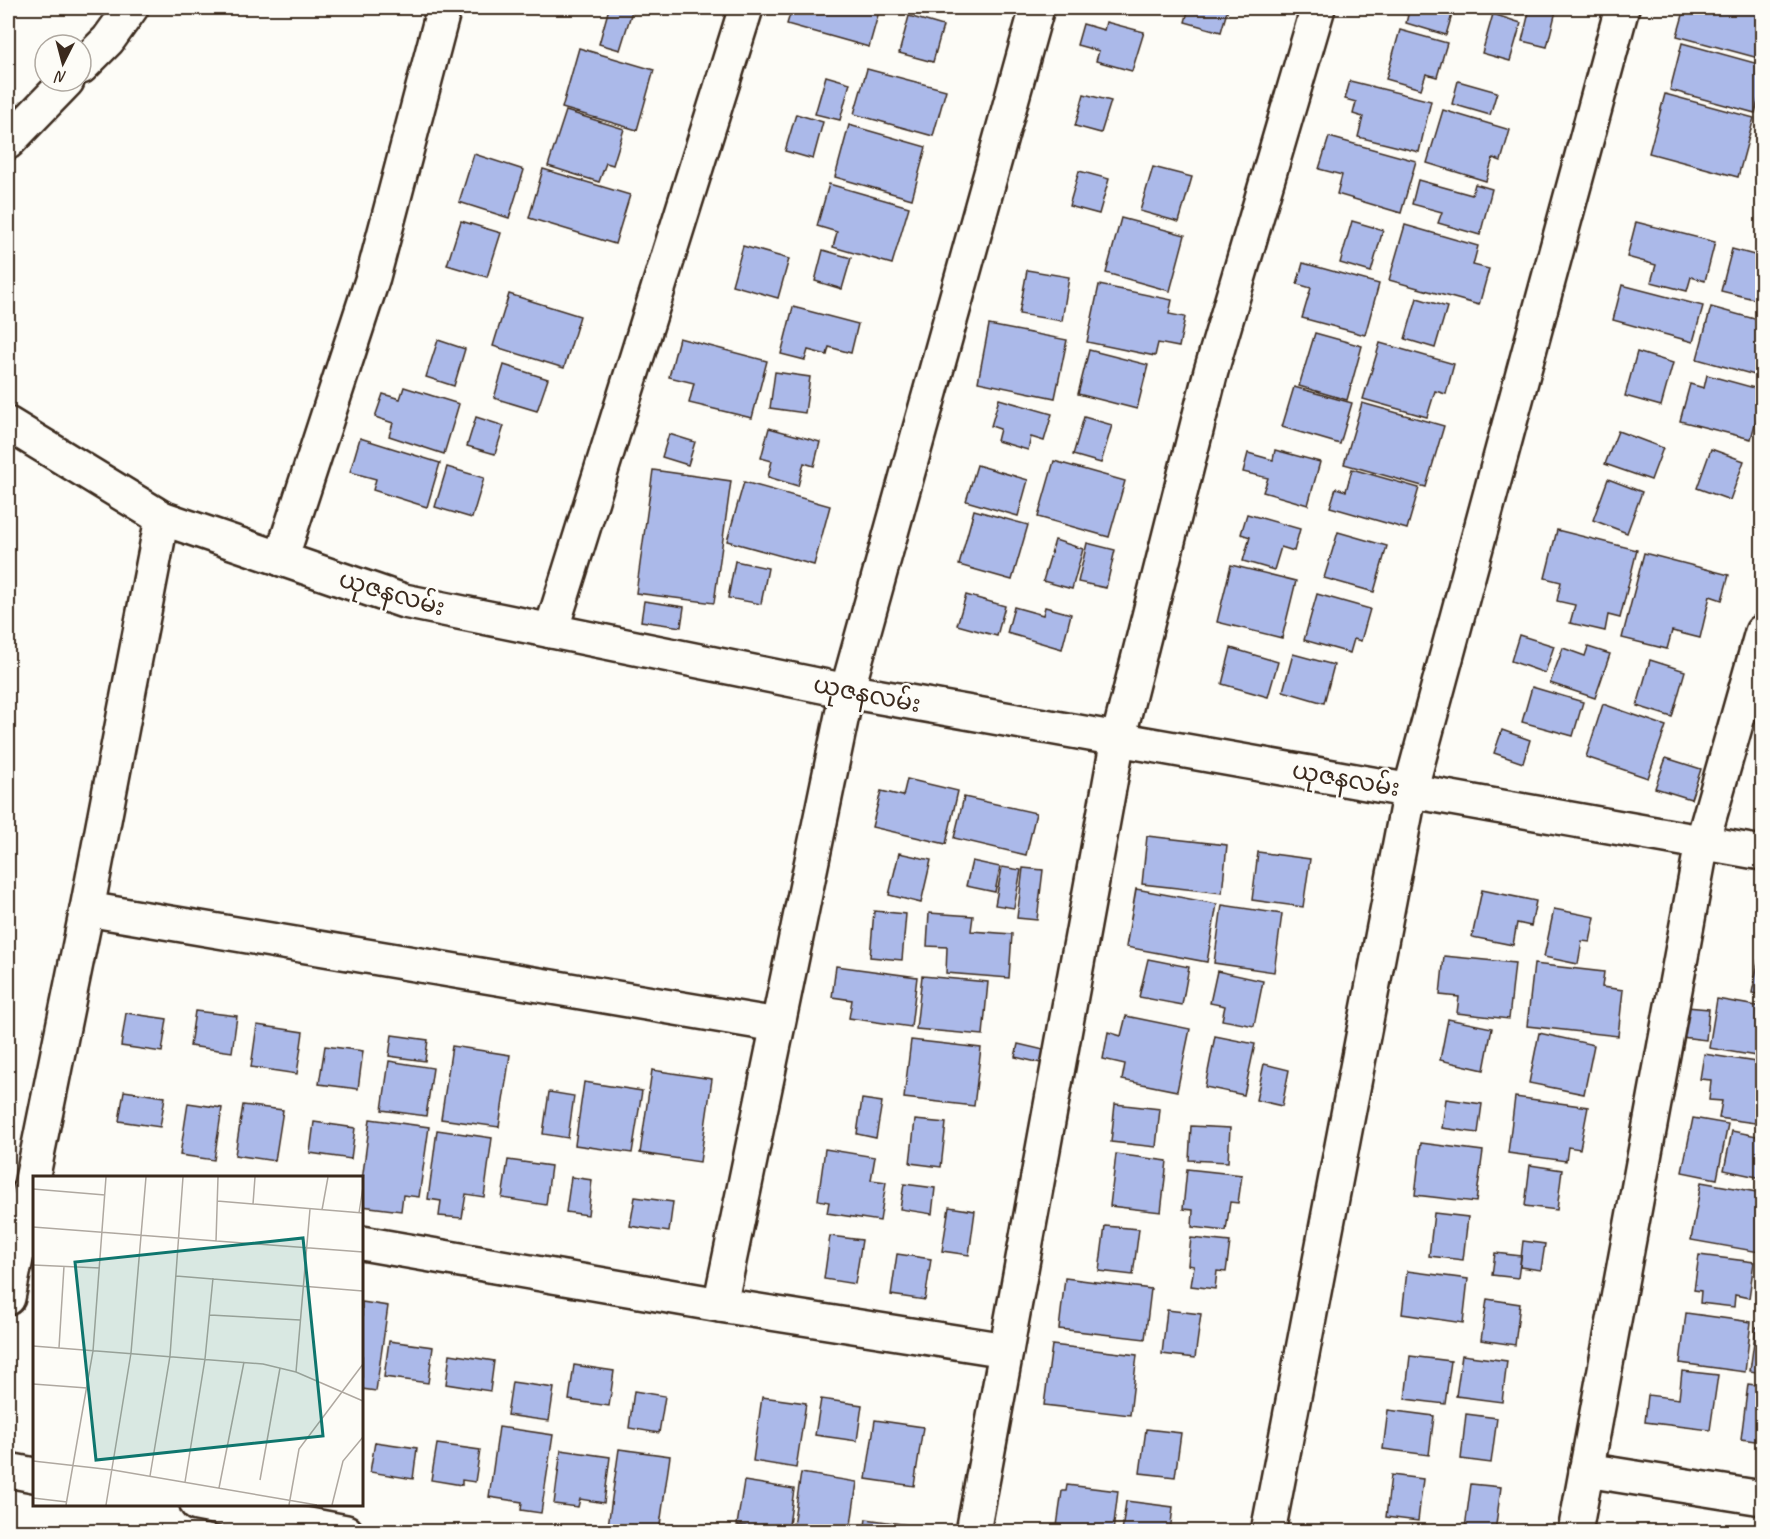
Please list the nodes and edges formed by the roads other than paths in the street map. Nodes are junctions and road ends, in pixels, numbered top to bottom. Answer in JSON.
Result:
{"nodes":[{"id":1,"x":131,"y":8,"type":"edge"},
{"id":2,"x":444,"y":8,"type":"edge"},
{"id":3,"x":746,"y":8,"type":"edge"},
{"id":4,"x":1036,"y":8,"type":"edge"},
{"id":5,"x":1318,"y":8,"type":"edge"},
{"id":6,"x":1622,"y":8,"type":"edge"},
{"id":7,"x":93,"y":55,"type":"edge"},
{"id":8,"x":55,"y":93,"type":"edge"},
{"id":9,"x":8,"y":142,"type":"edge"},
{"id":10,"x":8,"y":424,"type":"edge"},
{"id":11,"x":162,"y":518,"type":"junction"},
{"id":12,"x":281,"y":559,"type":"junction"},
{"id":13,"x":551,"y":631,"type":"junction"},
{"id":14,"x":1762,"y":632,"type":"edge"},
{"id":15,"x":847,"y":691,"type":"junction"},
{"id":16,"x":1118,"y":739,"type":"junction"},
{"id":17,"x":1410,"y":791,"type":"junction"},
{"id":18,"x":1702,"y":843,"type":"junction"},
{"id":19,"x":1762,"y":853,"type":"edge"},
{"id":20,"x":87,"y":909,"type":"junction"},
{"id":21,"x":777,"y":1025,"type":"junction"},
{"id":22,"x":24,"y":1185,"type":"edge"},
{"id":23,"x":363,"y":1243,"type":"edge"},
{"id":24,"x":8,"y":1298,"type":"edge"},
{"id":25,"x":720,"y":1305,"type":"junction"},
{"id":26,"x":1006,"y":1350,"type":"junction"},
{"id":27,"x":8,"y":1470,"type":"edge"},
{"id":28,"x":1586,"y":1470,"type":"junction"},
{"id":29,"x":33,"y":1475,"type":"edge"},
{"id":30,"x":1762,"y":1498,"type":"edge"},
{"id":31,"x":208,"y":1506,"type":"edge"},
{"id":32,"x":346,"y":1532,"type":"edge"},
{"id":33,"x":973,"y":1532,"type":"edge"},
{"id":34,"x":1268,"y":1532,"type":"edge"},
{"id":35,"x":1575,"y":1532,"type":"edge"}],
"edges":[{"from":1,"to":7,"type":"street"},
{"from":2,"to":12,"type":"street"},
{"from":3,"to":13,"type":"street"},
{"from":4,"to":15,"type":"street"},
{"from":5,"to":16,"type":"street"},
{"from":6,"to":17,"type":"street"},
{"from":8,"to":9,"type":"street"},
{"from":10,"to":11,"type":"street","name":"ယုဇနလမ်း"},
{"from":11,"to":12,"type":"street","name":"ယုဇနလမ်း"},
{"from":11,"to":20,"type":"street"},
{"from":12,"to":13,"type":"street","name":"ယုဇနလမ်း"},
{"from":13,"to":15,"type":"street","name":"ယုဇနလမ်း"},
{"from":14,"to":18,"type":"street"},
{"from":15,"to":16,"type":"street","name":"ယုဇနလမ်း"},
{"from":15,"to":21,"type":"street"},
{"from":16,"to":17,"type":"street","name":"ယုဇနလမ်း"},
{"from":16,"to":26,"type":"street"},
{"from":17,"to":18,"type":"street","name":"ယုဇနလမ်း"},
{"from":17,"to":34,"type":"street"},
{"from":18,"to":19,"type":"street","name":"ယုဇနလမ်း"},
{"from":18,"to":28,"type":"street"},
{"from":20,"to":21,"type":"street"},
{"from":20,"to":22,"type":"street"},
{"from":21,"to":25,"type":"street"},
{"from":22,"to":24,"type":"street"},
{"from":23,"to":25,"type":"street"},
{"from":25,"to":26,"type":"street"},
{"from":26,"to":33,"type":"street"},
{"from":27,"to":29,"type":"street"},
{"from":28,"to":30,"type":"street"},
{"from":28,"to":35,"type":"street"},
{"from":31,"to":32,"type":"street"}]}
